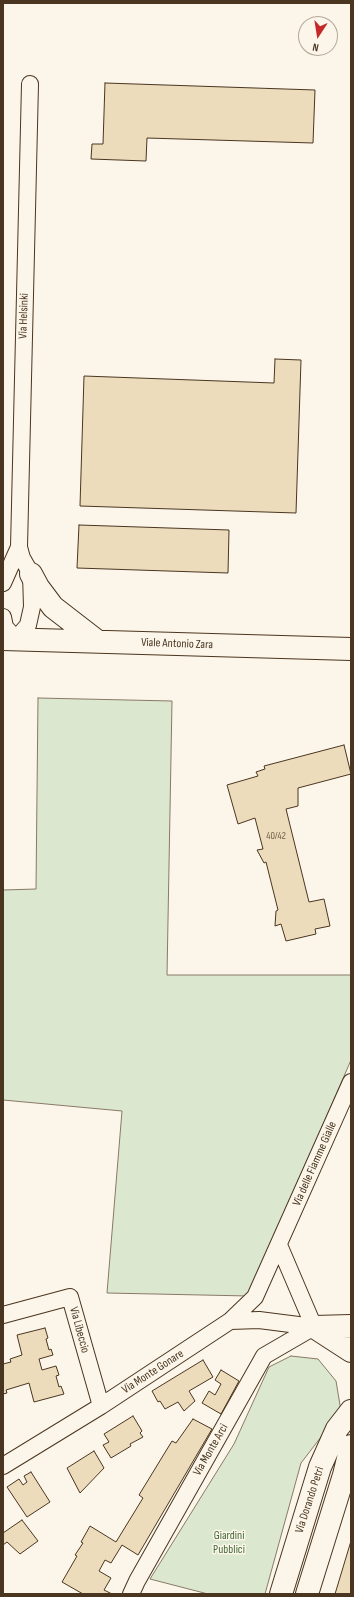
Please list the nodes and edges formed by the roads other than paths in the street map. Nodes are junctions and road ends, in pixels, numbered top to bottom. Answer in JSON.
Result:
{"nodes":[{"id":1,"x":30,"y":84,"type":"dead end"},
{"id":2,"x":19,"y":547,"type":"junction"},
{"id":3,"x":31,"y":574,"type":"junction"},
{"id":4,"x":3,"y":583,"type":"edge"},
{"id":5,"x":3,"y":617,"type":"edge"},
{"id":6,"x":10,"y":639,"type":"edge"},
{"id":7,"x":97,"y":641,"type":"junction"},
{"id":8,"x":351,"y":649,"type":"edge"},
{"id":9,"x":351,"y":1082,"type":"edge"},
{"id":10,"x":279,"y":1245,"type":"junction"},
{"id":11,"x":3,"y":1315,"type":"edge"},
{"id":12,"x":230,"y":1321,"type":"junction"},
{"id":13,"x":351,"y":1326,"type":"edge"},
{"id":14,"x":314,"y":1327,"type":"junction"},
{"id":15,"x":351,"y":1332,"type":"edge"},
{"id":16,"x":351,"y":1341,"type":"edge"},
{"id":17,"x":351,"y":1351,"type":"edge"},
{"id":18,"x":101,"y":1406,"type":"junction"},
{"id":19,"x":351,"y":1411,"type":"edge"},
{"id":20,"x":351,"y":1446,"type":"edge"},
{"id":21,"x":3,"y":1466,"type":"edge"},
{"id":22,"x":347,"y":1470,"type":"edge"},
{"id":23,"x":131,"y":1594,"type":"edge"},
{"id":24,"x":281,"y":1594,"type":"edge"},
{"id":25,"x":307,"y":1594,"type":"edge"}],
"edges":[{"from":1,"to":2,"type":"street","name":"Via Helsinki"},
{"from":2,"to":3,"type":"street","name":"Via Helsinki"},
{"from":2,"to":4,"type":"street","name":"Via Helsinki"},
{"from":3,"to":6,"type":"street","name":"Via Helsinki"},
{"from":3,"to":7,"type":"street"},
{"from":5,"to":6,"type":"street"},
{"from":6,"to":7,"type":"street","name":"Viale Antonio Zara"},
{"from":7,"to":8,"type":"street","name":"Viale Antonio Zara"},
{"from":9,"to":10,"type":"street","name":"Via delle Fiamme Gialle"},
{"from":10,"to":12,"type":"street","name":"Via delle Fiamme Gialle"},
{"from":10,"to":14,"type":"street"},
{"from":11,"to":18,"type":"street","name":"Via Libeccio"},
{"from":12,"to":14,"type":"street"},
{"from":12,"to":18,"type":"street","name":"Via Monte Gonare"},
{"from":13,"to":14,"type":"street"},
{"from":14,"to":15,"type":"street"},
{"from":14,"to":16,"type":"street"},
{"from":14,"to":17,"type":"street"},
{"from":14,"to":23,"type":"street","name":"Via Monte Arci"},
{"from":18,"to":21,"type":"street","name":"Via Monte Gonare"},
{"from":19,"to":24,"type":"street","name":"Via Dorando Petri"},
{"from":20,"to":22,"type":"street","name":"Via Dorando Petri"},
{"from":22,"to":25,"type":"street","name":"Via Dorando Petri"}]}
